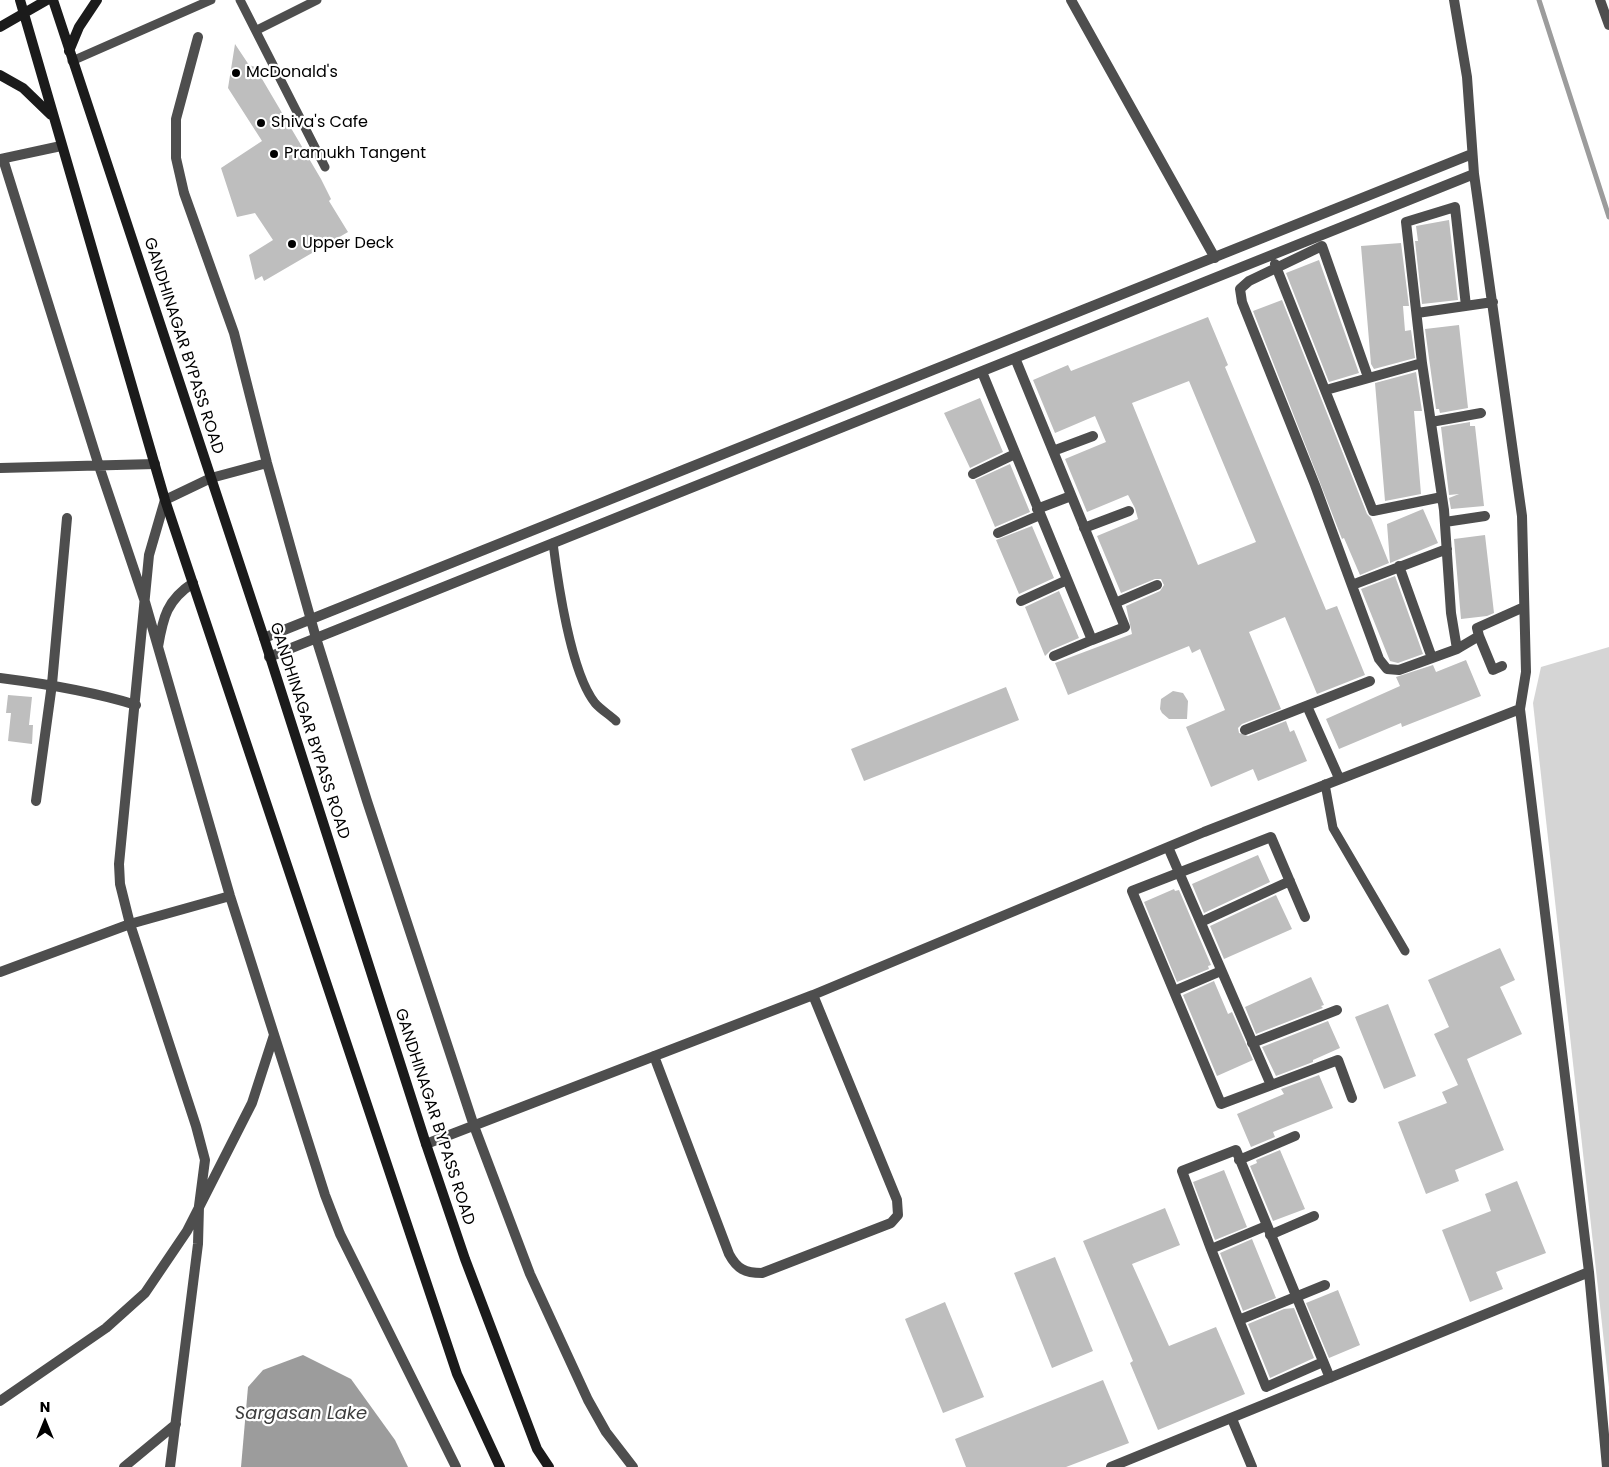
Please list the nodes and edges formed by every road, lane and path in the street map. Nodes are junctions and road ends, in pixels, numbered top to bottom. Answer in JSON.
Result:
{"nodes":[{"id":1,"x":20,"y":0,"type":"edge"},
{"id":2,"x":47,"y":0,"type":"edge"},
{"id":3,"x":53,"y":0,"type":"edge"},
{"id":4,"x":97,"y":0,"type":"edge"},
{"id":5,"x":211,"y":0,"type":"edge"},
{"id":6,"x":240,"y":0,"type":"edge"},
{"id":7,"x":317,"y":0,"type":"edge"},
{"id":8,"x":1071,"y":0,"type":"edge"},
{"id":9,"x":1454,"y":0,"type":"edge"},
{"id":10,"x":1600,"y":0,"type":"edge"},
{"id":11,"x":23,"y":14,"type":"junction"},
{"id":12,"x":1609,"y":25,"type":"edge"},
{"id":13,"x":0,"y":27,"type":"edge"},
{"id":14,"x":257,"y":30,"type":"junction"},
{"id":15,"x":198,"y":37,"type":"dead end"},
{"id":16,"x":71,"y":56,"type":"junction"},
{"id":17,"x":0,"y":75,"type":"edge"},
{"id":18,"x":52,"y":115,"type":"junction"},
{"id":19,"x":61,"y":146,"type":"junction"},
{"id":20,"x":1472,"y":154,"type":"junction"},
{"id":21,"x":1,"y":159,"type":"edge"},
{"id":22,"x":325,"y":167,"type":"dead end"},
{"id":23,"x":1474,"y":174,"type":"junction"},
{"id":24,"x":1272,"y":256,"type":"junction"},
{"id":25,"x":1216,"y":258,"type":"junction"},
{"id":26,"x":1277,"y":268,"type":"junction"},
{"id":27,"x":1493,"y":302,"type":"junction"},
{"id":28,"x":1466,"y":306,"type":"junction"},
{"id":29,"x":1417,"y":313,"type":"junction"},
{"id":30,"x":1015,"y":358,"type":"junction"},
{"id":31,"x":1422,"y":364,"type":"junction"},
{"id":32,"x":982,"y":372,"type":"junction"},
{"id":33,"x":1368,"y":377,"type":"junction"},
{"id":34,"x":1326,"y":390,"type":"junction"},
{"id":35,"x":1481,"y":413,"type":"dead end"},
{"id":36,"x":1431,"y":422,"type":"junction"},
{"id":37,"x":1093,"y":436,"type":"dead end"},
{"id":38,"x":1053,"y":451,"type":"junction"},
{"id":39,"x":1015,"y":454,"type":"junction"},
{"id":40,"x":267,"y":463,"type":"junction"},
{"id":41,"x":155,"y":464,"type":"junction"},
{"id":42,"x":99,"y":466,"type":"junction"},
{"id":43,"x":0,"y":468,"type":"edge"},
{"id":44,"x":973,"y":474,"type":"dead end"},
{"id":45,"x":211,"y":478,"type":"junction"},
{"id":46,"x":1072,"y":496,"type":"junction"},
{"id":47,"x":1442,"y":497,"type":"junction"},
{"id":48,"x":165,"y":500,"type":"junction"},
{"id":49,"x":1129,"y":511,"type":"dead end"},
{"id":50,"x":1039,"y":512,"type":"junction"},
{"id":51,"x":1485,"y":516,"type":"dead end"},
{"id":52,"x":67,"y":518,"type":"dead end"},
{"id":53,"x":1445,"y":522,"type":"junction"},
{"id":54,"x":1084,"y":528,"type":"junction"},
{"id":55,"x":998,"y":534,"type":"dead end"},
{"id":56,"x":553,"y":544,"type":"junction"},
{"id":57,"x":1447,"y":549,"type":"junction"},
{"id":58,"x":1399,"y":566,"type":"junction"},
{"id":59,"x":1067,"y":580,"type":"junction"},
{"id":60,"x":193,"y":583,"type":"junction"},
{"id":61,"x":1157,"y":585,"type":"dead end"},
{"id":62,"x":1352,"y":585,"type":"junction"},
{"id":63,"x":1021,"y":601,"type":"dead end"},
{"id":64,"x":145,"y":602,"type":"junction"},
{"id":65,"x":1115,"y":604,"type":"junction"},
{"id":66,"x":1524,"y":608,"type":"junction"},
{"id":67,"x":311,"y":619,"type":"junction"},
{"id":68,"x":1480,"y":636,"type":"junction"},
{"id":69,"x":264,"y":638,"type":"junction"},
{"id":70,"x":316,"y":638,"type":"junction"},
{"id":71,"x":1092,"y":640,"type":"junction"},
{"id":72,"x":1457,"y":649,"type":"junction"},
{"id":73,"x":157,"y":650,"type":"junction"},
{"id":74,"x":1054,"y":656,"type":"dead end"},
{"id":75,"x":269,"y":657,"type":"junction"},
{"id":76,"x":1432,"y":658,"type":"junction"},
{"id":77,"x":1502,"y":666,"type":"dead end"},
{"id":78,"x":0,"y":678,"type":"edge"},
{"id":79,"x":1370,"y":681,"type":"dead end"},
{"id":80,"x":52,"y":684,"type":"junction"},
{"id":81,"x":136,"y":705,"type":"junction"},
{"id":82,"x":1307,"y":706,"type":"junction"},
{"id":83,"x":1520,"y":708,"type":"junction"},
{"id":84,"x":616,"y":721,"type":"dead end"},
{"id":85,"x":1245,"y":730,"type":"dead end"},
{"id":86,"x":1339,"y":778,"type":"junction"},
{"id":87,"x":1325,"y":784,"type":"junction"},
{"id":88,"x":36,"y":801,"type":"dead end"},
{"id":89,"x":1168,"y":847,"type":"junction"},
{"id":90,"x":1179,"y":873,"type":"junction"},
{"id":91,"x":1290,"y":881,"type":"junction"},
{"id":92,"x":230,"y":896,"type":"junction"},
{"id":93,"x":1305,"y":918,"type":"dead end"},
{"id":94,"x":1201,"y":922,"type":"junction"},
{"id":95,"x":130,"y":924,"type":"junction"},
{"id":96,"x":1405,"y":951,"type":"dead end"},
{"id":97,"x":1221,"y":971,"type":"junction"},
{"id":98,"x":0,"y":972,"type":"edge"},
{"id":99,"x":1174,"y":992,"type":"junction"},
{"id":100,"x":813,"y":995,"type":"junction"},
{"id":101,"x":1337,"y":1010,"type":"dead end"},
{"id":102,"x":274,"y":1035,"type":"junction"},
{"id":103,"x":1252,"y":1043,"type":"junction"},
{"id":104,"x":654,"y":1056,"type":"junction"},
{"id":105,"x":1271,"y":1085,"type":"junction"},
{"id":106,"x":1352,"y":1098,"type":"dead end"},
{"id":107,"x":474,"y":1126,"type":"junction"},
{"id":108,"x":1295,"y":1136,"type":"dead end"},
{"id":109,"x":426,"y":1144,"type":"junction"},
{"id":110,"x":1239,"y":1160,"type":"junction"},
{"id":111,"x":199,"y":1206,"type":"junction"},
{"id":112,"x":1314,"y":1216,"type":"dead end"},
{"id":113,"x":1268,"y":1231,"type":"junction"},
{"id":114,"x":1211,"y":1249,"type":"junction"},
{"id":115,"x":1589,"y":1272,"type":"junction"},
{"id":116,"x":1325,"y":1285,"type":"dead end"},
{"id":117,"x":1296,"y":1296,"type":"junction"},
{"id":118,"x":1239,"y":1320,"type":"junction"},
{"id":119,"x":1323,"y":1362,"type":"junction"},
{"id":120,"x":1330,"y":1378,"type":"junction"},
{"id":121,"x":0,"y":1401,"type":"edge"},
{"id":122,"x":1232,"y":1419,"type":"junction"},
{"id":123,"x":176,"y":1424,"type":"junction"},
{"id":124,"x":124,"y":1467,"type":"edge"},
{"id":125,"x":170,"y":1467,"type":"edge"},
{"id":126,"x":456,"y":1467,"type":"edge"},
{"id":127,"x":500,"y":1467,"type":"edge"},
{"id":128,"x":548,"y":1467,"type":"edge"},
{"id":129,"x":633,"y":1467,"type":"edge"},
{"id":130,"x":1111,"y":1467,"type":"edge"},
{"id":131,"x":1252,"y":1467,"type":"edge"},
{"id":132,"x":1607,"y":1467,"type":"edge"}],
"edges":[{"from":1,"to":11,"type":"main road"},
{"from":2,"to":11,"type":"main road"},
{"from":3,"to":16,"type":"main road","name":"GANDHINAGAR BYPASS ROAD"},
{"from":4,"to":16,"type":"main road"},
{"from":5,"to":16,"type":"lane"},
{"from":6,"to":14,"type":"lane"},
{"from":7,"to":14,"type":"lane"},
{"from":8,"to":25,"type":"street"},
{"from":9,"to":20,"type":"street"},
{"from":10,"to":12,"type":"street"},
{"from":11,"to":13,"type":"main road"},
{"from":11,"to":18,"type":"main road"},
{"from":14,"to":22,"type":"lane"},
{"from":15,"to":40,"type":"street"},
{"from":16,"to":45,"type":"main road","name":"GANDHINAGAR BYPASS ROAD"},
{"from":17,"to":18,"type":"main road"},
{"from":18,"to":19,"type":"main road"},
{"from":19,"to":21,"type":"street"},
{"from":19,"to":41,"type":"main road"},
{"from":20,"to":23,"type":"street"},
{"from":20,"to":25,"type":"street"},
{"from":21,"to":42,"type":"street"},
{"from":23,"to":24,"type":"street"},
{"from":23,"to":27,"type":"street"},
{"from":24,"to":26,"type":"street"},
{"from":24,"to":30,"type":"street"},
{"from":25,"to":67,"type":"street"},
{"from":26,"to":33,"type":"street"},
{"from":26,"to":34,"type":"street"},
{"from":26,"to":62,"type":"street"},
{"from":27,"to":28,"type":"street"},
{"from":27,"to":66,"type":"street"},
{"from":28,"to":29,"type":"street"},
{"from":28,"to":29,"type":"street"},
{"from":29,"to":31,"type":"street"},
{"from":30,"to":32,"type":"street"},
{"from":30,"to":38,"type":"street"},
{"from":31,"to":33,"type":"street"},
{"from":31,"to":36,"type":"street"},
{"from":32,"to":39,"type":"street"},
{"from":32,"to":56,"type":"street"},
{"from":33,"to":34,"type":"street"},
{"from":34,"to":47,"type":"street"},
{"from":35,"to":36,"type":"street"},
{"from":36,"to":47,"type":"street"},
{"from":37,"to":38,"type":"street"},
{"from":38,"to":46,"type":"street"},
{"from":39,"to":44,"type":"street"},
{"from":39,"to":50,"type":"street"},
{"from":40,"to":45,"type":"street"},
{"from":40,"to":67,"type":"street"},
{"from":41,"to":42,"type":"street"},
{"from":41,"to":48,"type":"main road"},
{"from":42,"to":43,"type":"street"},
{"from":42,"to":64,"type":"street"},
{"from":45,"to":48,"type":"street"},
{"from":45,"to":69,"type":"main road","name":"GANDHINAGAR BYPASS ROAD"},
{"from":46,"to":50,"type":"street"},
{"from":46,"to":54,"type":"street"},
{"from":47,"to":53,"type":"street"},
{"from":48,"to":60,"type":"main road"},
{"from":48,"to":64,"type":"street"},
{"from":49,"to":54,"type":"street"},
{"from":50,"to":55,"type":"street"},
{"from":50,"to":59,"type":"street"},
{"from":51,"to":53,"type":"street"},
{"from":52,"to":80,"type":"street"},
{"from":53,"to":57,"type":"street"},
{"from":54,"to":65,"type":"street"},
{"from":56,"to":70,"type":"street"},
{"from":56,"to":84,"type":"lane"},
{"from":57,"to":58,"type":"street"},
{"from":57,"to":72,"type":"street"},
{"from":58,"to":62,"type":"street"},
{"from":58,"to":76,"type":"street"},
{"from":59,"to":63,"type":"street"},
{"from":59,"to":71,"type":"street"},
{"from":60,"to":73,"type":"street"},
{"from":60,"to":127,"type":"main road"},
{"from":61,"to":65,"type":"street"},
{"from":62,"to":76,"type":"street"},
{"from":64,"to":73,"type":"street"},
{"from":64,"to":81,"type":"street"},
{"from":65,"to":71,"type":"street"},
{"from":66,"to":68,"type":"street"},
{"from":66,"to":83,"type":"street"},
{"from":67,"to":69,"type":"street"},
{"from":67,"to":70,"type":"street"},
{"from":68,"to":72,"type":"street"},
{"from":68,"to":77,"type":"street"},
{"from":69,"to":75,"type":"main road","name":"GANDHINAGAR BYPASS ROAD"},
{"from":70,"to":75,"type":"street"},
{"from":70,"to":107,"type":"street"},
{"from":71,"to":74,"type":"street"},
{"from":72,"to":76,"type":"street"},
{"from":73,"to":92,"type":"street"},
{"from":75,"to":109,"type":"main road","name":"GANDHINAGAR BYPASS ROAD"},
{"from":78,"to":80,"type":"street"},
{"from":79,"to":82,"type":"street"},
{"from":80,"to":81,"type":"street"},
{"from":80,"to":88,"type":"street"},
{"from":81,"to":95,"type":"street"},
{"from":82,"to":85,"type":"street"},
{"from":82,"to":86,"type":"street"},
{"from":83,"to":86,"type":"street"},
{"from":83,"to":115,"type":"street"},
{"from":86,"to":87,"type":"street"},
{"from":87,"to":89,"type":"street"},
{"from":87,"to":96,"type":"lane"},
{"from":89,"to":90,"type":"street"},
{"from":89,"to":100,"type":"street"},
{"from":90,"to":91,"type":"street"},
{"from":90,"to":94,"type":"street"},
{"from":90,"to":99,"type":"street"},
{"from":91,"to":93,"type":"street"},
{"from":91,"to":94,"type":"street"},
{"from":92,"to":95,"type":"street"},
{"from":92,"to":102,"type":"street"},
{"from":94,"to":97,"type":"street"},
{"from":95,"to":98,"type":"street"},
{"from":95,"to":111,"type":"street"},
{"from":97,"to":99,"type":"street"},
{"from":97,"to":103,"type":"street"},
{"from":99,"to":105,"type":"street"},
{"from":100,"to":104,"type":"street"},
{"from":100,"to":104,"type":"street"},
{"from":101,"to":103,"type":"street"},
{"from":102,"to":111,"type":"street"},
{"from":102,"to":126,"type":"street"},
{"from":103,"to":105,"type":"street"},
{"from":104,"to":107,"type":"street"},
{"from":105,"to":106,"type":"street"},
{"from":107,"to":109,"type":"street"},
{"from":107,"to":129,"type":"street"},
{"from":108,"to":110,"type":"street"},
{"from":109,"to":128,"type":"main road","name":"GANDHINAGAR BYPASS ROAD"},
{"from":110,"to":113,"type":"street"},
{"from":110,"to":114,"type":"street"},
{"from":111,"to":121,"type":"street"},
{"from":111,"to":123,"type":"street"},
{"from":112,"to":113,"type":"street"},
{"from":113,"to":114,"type":"street"},
{"from":113,"to":117,"type":"street"},
{"from":114,"to":118,"type":"street"},
{"from":115,"to":120,"type":"street"},
{"from":115,"to":132,"type":"street"},
{"from":116,"to":117,"type":"street"},
{"from":117,"to":118,"type":"street"},
{"from":117,"to":119,"type":"street"},
{"from":118,"to":119,"type":"street"},
{"from":119,"to":120,"type":"street"},
{"from":120,"to":122,"type":"street"},
{"from":122,"to":130,"type":"street"},
{"from":122,"to":131,"type":"street"},
{"from":123,"to":124,"type":"street"},
{"from":123,"to":125,"type":"street"}]}
